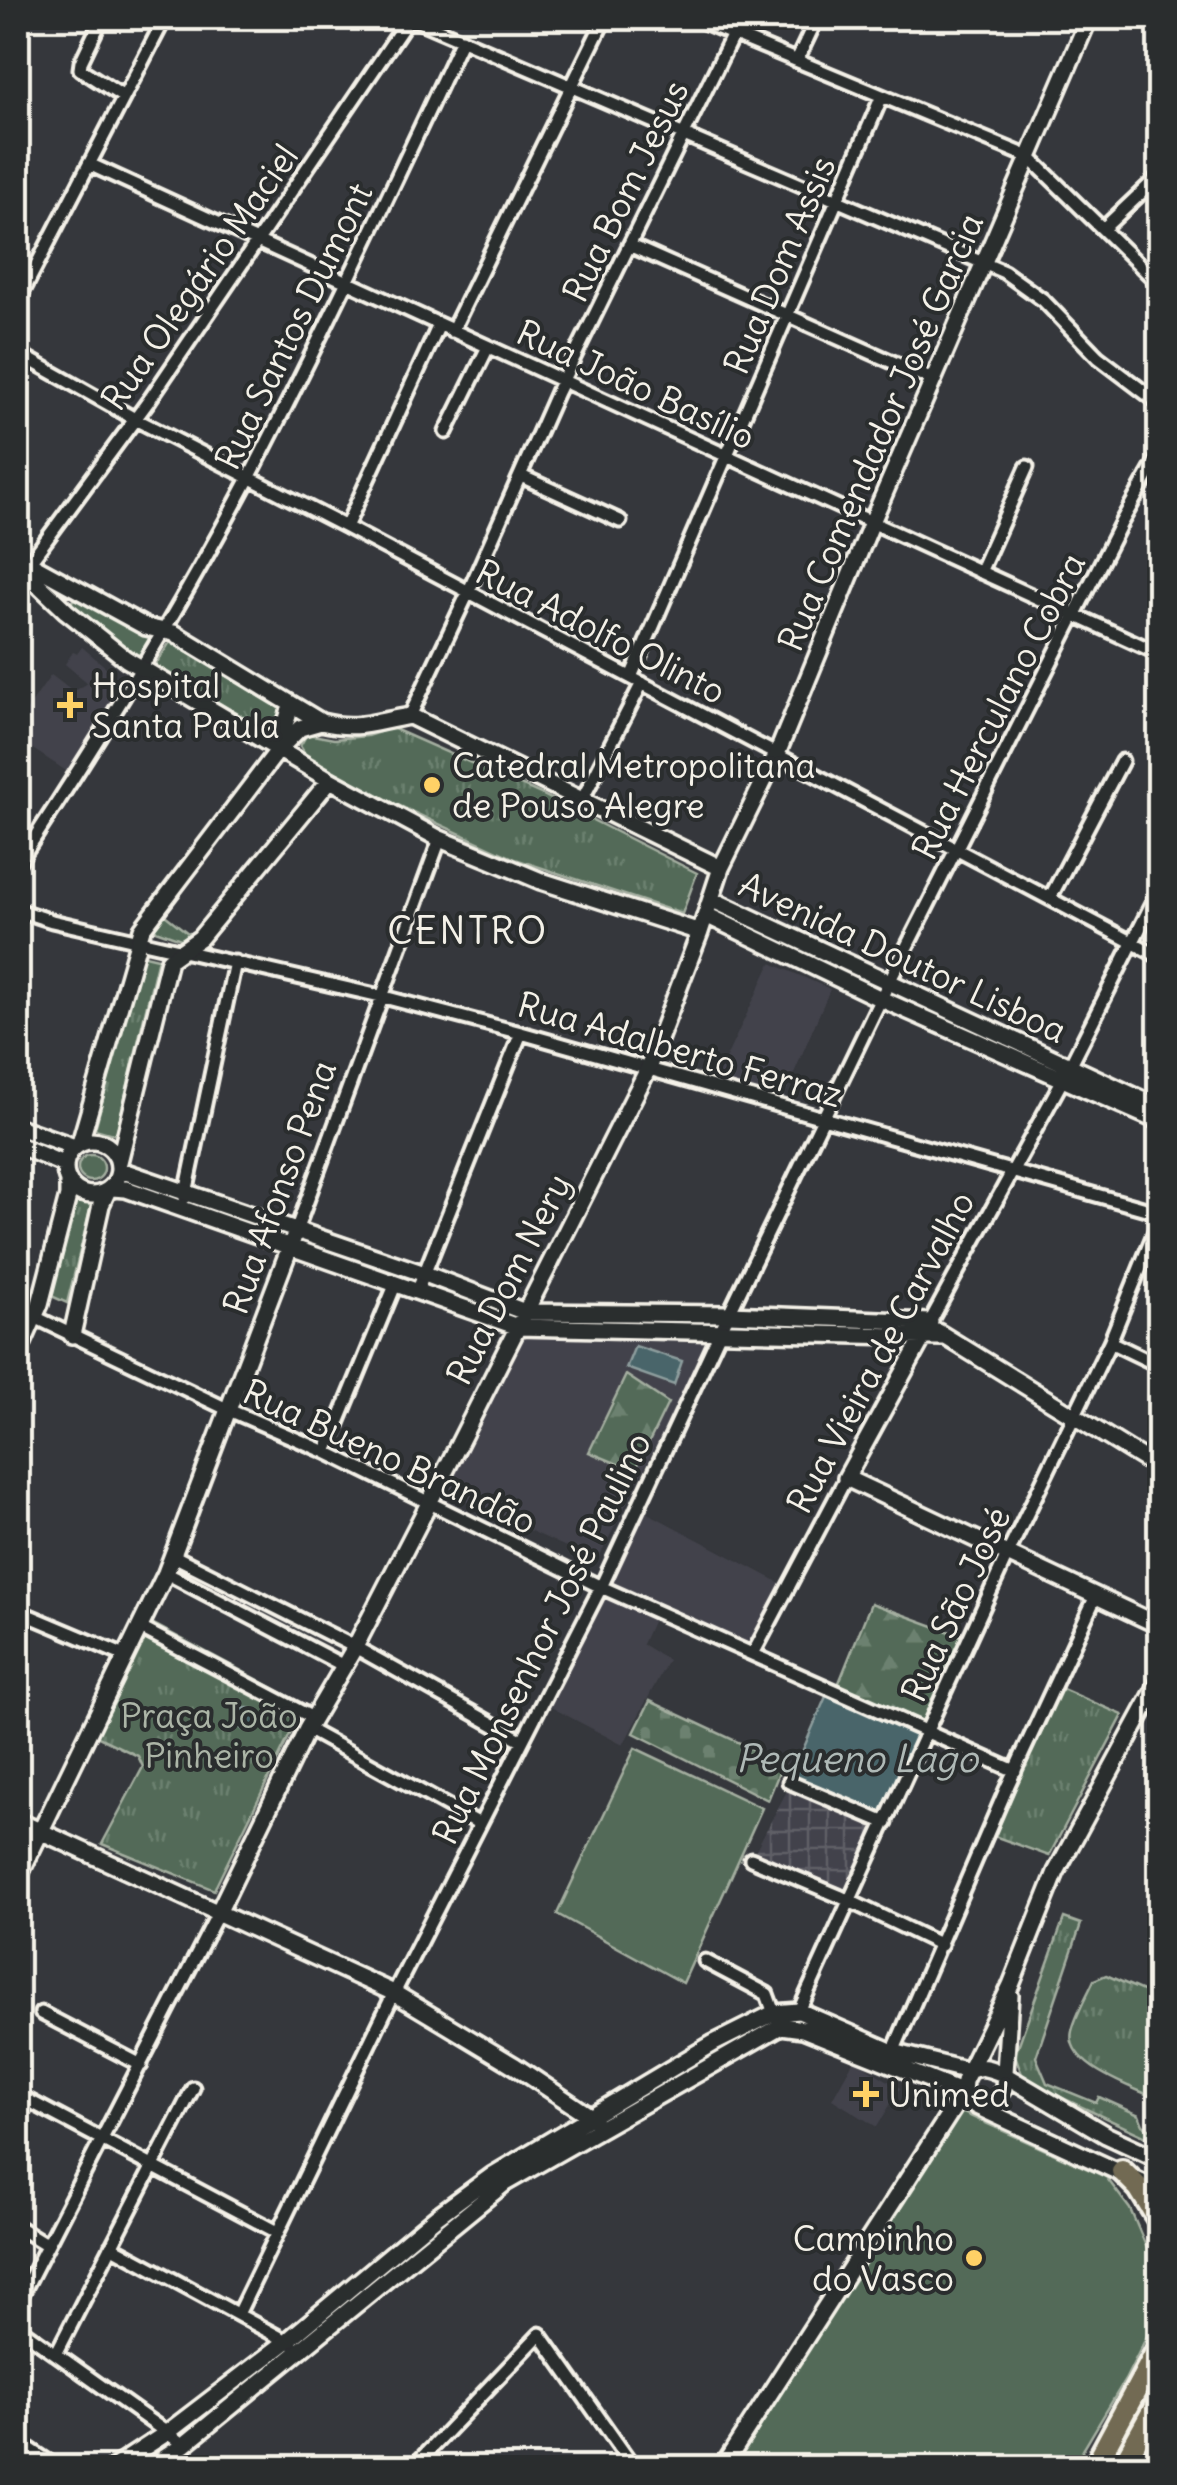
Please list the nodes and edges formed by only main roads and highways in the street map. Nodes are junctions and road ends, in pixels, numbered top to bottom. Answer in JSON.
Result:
{"nodes":[{"id":1,"x":1122,"y":2171,"type":"road end"},
{"id":2,"x":1160,"y":2222,"type":"edge"},
{"id":3,"x":1160,"y":2344,"type":"edge"},
{"id":4,"x":1160,"y":2398,"type":"edge"},
{"id":5,"x":1094,"y":2468,"type":"edge"},
{"id":6,"x":1122,"y":2468,"type":"edge"}],
"edges":[{"from":1,"to":2,"type":"highway"},
{"from":3,"to":5,"type":"highway"},
{"from":4,"to":6,"type":"highway"}]}
